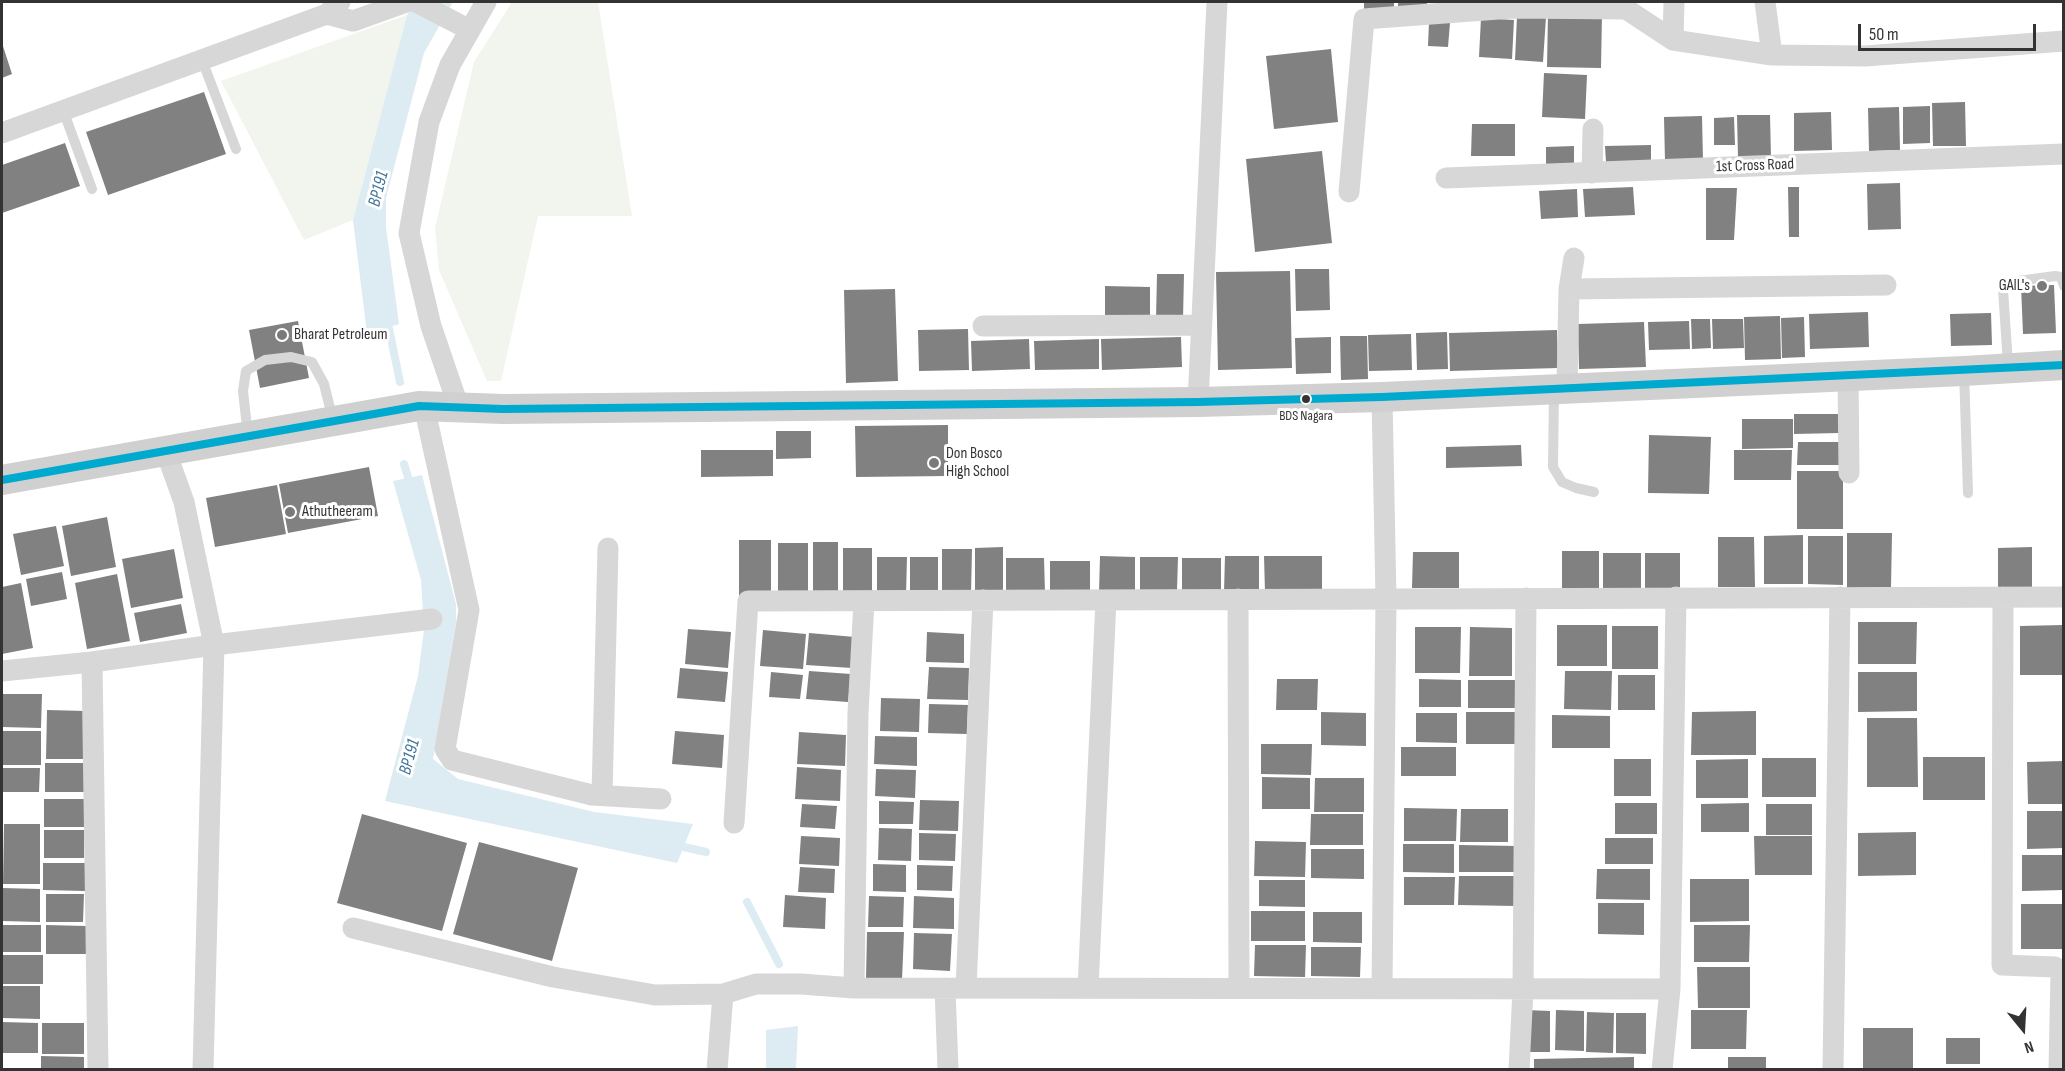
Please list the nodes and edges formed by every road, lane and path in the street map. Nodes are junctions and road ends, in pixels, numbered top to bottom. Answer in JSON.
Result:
{"nodes":[{"id":1,"x":406,"y":2,"type":"edge"},
{"id":2,"x":416,"y":2,"type":"edge"},
{"id":3,"x":486,"y":2,"type":"edge"},
{"id":4,"x":1217,"y":2,"type":"edge"},
{"id":5,"x":1674,"y":2,"type":"edge"},
{"id":6,"x":1765,"y":2,"type":"edge"},
{"id":7,"x":1626,"y":5,"type":"edge"},
{"id":8,"x":333,"y":8,"type":"edge"},
{"id":9,"x":465,"y":27,"type":"junction"},
{"id":10,"x":1673,"y":40,"type":"junction"},
{"id":11,"x":2064,"y":41,"type":"edge"},
{"id":12,"x":1772,"y":55,"type":"junction"},
{"id":13,"x":202,"y":60,"type":"junction"},
{"id":14,"x":63,"y":110,"type":"junction"},
{"id":15,"x":1593,"y":129,"type":"dead end"},
{"id":16,"x":2,"y":133,"type":"edge"},
{"id":17,"x":236,"y":149,"type":"dead end"},
{"id":18,"x":2064,"y":154,"type":"edge"},
{"id":19,"x":1592,"y":172,"type":"junction"},
{"id":20,"x":1446,"y":178,"type":"dead end"},
{"id":21,"x":92,"y":189,"type":"dead end"},
{"id":22,"x":1349,"y":192,"type":"dead end"},
{"id":23,"x":1574,"y":258,"type":"dead end"},
{"id":24,"x":1886,"y":285,"type":"dead end"},
{"id":25,"x":2064,"y":286,"type":"edge"},
{"id":26,"x":1569,"y":289,"type":"junction"},
{"id":27,"x":1200,"y":325,"type":"junction"},
{"id":28,"x":983,"y":326,"type":"dead end"},
{"id":29,"x":2064,"y":364,"type":"edge"},
{"id":30,"x":2008,"y":368,"type":"junction"},
{"id":31,"x":1964,"y":371,"type":"junction"},
{"id":32,"x":1848,"y":375,"type":"junction"},
{"id":33,"x":1561,"y":388,"type":"junction"},
{"id":34,"x":1382,"y":397,"type":"junction"},
{"id":35,"x":1198,"y":402,"type":"junction"},
{"id":36,"x":424,"y":406,"type":"junction"},
{"id":37,"x":459,"y":408,"type":"junction"},
{"id":38,"x":333,"y":420,"type":"junction"},
{"id":39,"x":248,"y":436,"type":"junction"},
{"id":40,"x":166,"y":452,"type":"junction"},
{"id":41,"x":1849,"y":473,"type":"dead end"},
{"id":42,"x":2,"y":480,"type":"edge"},
{"id":43,"x":1594,"y":492,"type":"dead end"},
{"id":44,"x":1968,"y":493,"type":"dead end"},
{"id":45,"x":608,"y":548,"type":"dead end"},
{"id":46,"x":1676,"y":597,"type":"junction"},
{"id":47,"x":1840,"y":597,"type":"junction"},
{"id":48,"x":2002,"y":597,"type":"junction"},
{"id":49,"x":2064,"y":597,"type":"edge"},
{"id":50,"x":1386,"y":598,"type":"junction"},
{"id":51,"x":1526,"y":598,"type":"junction"},
{"id":52,"x":1238,"y":599,"type":"junction"},
{"id":53,"x":983,"y":600,"type":"junction"},
{"id":54,"x":1106,"y":600,"type":"junction"},
{"id":55,"x":864,"y":601,"type":"junction"},
{"id":56,"x":432,"y":619,"type":"dead end"},
{"id":57,"x":214,"y":645,"type":"junction"},
{"id":58,"x":92,"y":662,"type":"junction"},
{"id":59,"x":2,"y":671,"type":"edge"},
{"id":60,"x":602,"y":795,"type":"junction"},
{"id":61,"x":661,"y":799,"type":"dead end"},
{"id":62,"x":734,"y":823,"type":"dead end"},
{"id":63,"x":352,"y":928,"type":"dead end"},
{"id":64,"x":854,"y":988,"type":"junction"},
{"id":65,"x":956,"y":988,"type":"junction"},
{"id":66,"x":1088,"y":988,"type":"junction"},
{"id":67,"x":1239,"y":988,"type":"junction"},
{"id":68,"x":1382,"y":988,"type":"junction"},
{"id":69,"x":1523,"y":989,"type":"junction"},
{"id":70,"x":1670,"y":989,"type":"junction"},
{"id":71,"x":723,"y":994,"type":"junction"},
{"id":72,"x":98,"y":1070,"type":"edge"},
{"id":73,"x":203,"y":1070,"type":"edge"},
{"id":74,"x":717,"y":1070,"type":"edge"},
{"id":75,"x":948,"y":1070,"type":"edge"},
{"id":76,"x":1519,"y":1070,"type":"edge"},
{"id":77,"x":1662,"y":1070,"type":"edge"},
{"id":78,"x":1833,"y":1070,"type":"edge"},
{"id":79,"x":2059,"y":1070,"type":"edge"}],
"edges":[{"from":1,"to":8,"type":"street"},
{"from":2,"to":9,"type":"street"},
{"from":3,"to":9,"type":"street"},
{"from":4,"to":27,"type":"street"},
{"from":5,"to":10,"type":"street"},
{"from":6,"to":12,"type":"street"},
{"from":7,"to":10,"type":"street"},
{"from":7,"to":22,"type":"street"},
{"from":8,"to":13,"type":"street"},
{"from":9,"to":37,"type":"street"},
{"from":10,"to":12,"type":"street"},
{"from":11,"to":12,"type":"street"},
{"from":13,"to":14,"type":"street"},
{"from":13,"to":17,"type":"lane"},
{"from":14,"to":16,"type":"street"},
{"from":14,"to":21,"type":"lane"},
{"from":15,"to":19,"type":"street"},
{"from":18,"to":19,"type":"street","name":"1st Cross Road"},
{"from":19,"to":20,"type":"street","name":"1st Cross Road"},
{"from":23,"to":26,"type":"street"},
{"from":24,"to":26,"type":"street"},
{"from":25,"to":30,"type":"lane"},
{"from":26,"to":33,"type":"street"},
{"from":27,"to":28,"type":"street"},
{"from":27,"to":35,"type":"street"},
{"from":29,"to":30,"type":"main road"},
{"from":30,"to":31,"type":"main road"},
{"from":31,"to":32,"type":"main road"},
{"from":31,"to":44,"type":"lane"},
{"from":32,"to":33,"type":"main road"},
{"from":32,"to":41,"type":"street"},
{"from":33,"to":34,"type":"main road"},
{"from":33,"to":43,"type":"lane"},
{"from":34,"to":35,"type":"main road"},
{"from":34,"to":50,"type":"street"},
{"from":35,"to":37,"type":"main road"},
{"from":36,"to":37,"type":"main road"},
{"from":36,"to":38,"type":"main road"},
{"from":36,"to":60,"type":"street"},
{"from":38,"to":39,"type":"main road"},
{"from":38,"to":39,"type":"lane"},
{"from":39,"to":40,"type":"main road"},
{"from":40,"to":42,"type":"main road"},
{"from":40,"to":57,"type":"street"},
{"from":45,"to":60,"type":"street"},
{"from":46,"to":47,"type":"street"},
{"from":46,"to":51,"type":"street"},
{"from":46,"to":70,"type":"street"},
{"from":47,"to":48,"type":"street"},
{"from":47,"to":78,"type":"street"},
{"from":48,"to":49,"type":"street"},
{"from":48,"to":79,"type":"street"},
{"from":50,"to":51,"type":"street"},
{"from":50,"to":52,"type":"street"},
{"from":50,"to":68,"type":"street"},
{"from":51,"to":69,"type":"street"},
{"from":52,"to":54,"type":"street"},
{"from":52,"to":67,"type":"street"},
{"from":53,"to":54,"type":"street"},
{"from":53,"to":55,"type":"street"},
{"from":53,"to":65,"type":"street"},
{"from":54,"to":66,"type":"street"},
{"from":55,"to":62,"type":"street"},
{"from":55,"to":64,"type":"street"},
{"from":56,"to":57,"type":"street"},
{"from":57,"to":58,"type":"street"},
{"from":57,"to":73,"type":"street"},
{"from":58,"to":59,"type":"street"},
{"from":58,"to":72,"type":"street"},
{"from":60,"to":61,"type":"street"},
{"from":63,"to":71,"type":"street"},
{"from":64,"to":65,"type":"street"},
{"from":64,"to":71,"type":"street"},
{"from":65,"to":66,"type":"street"},
{"from":65,"to":75,"type":"street"},
{"from":66,"to":67,"type":"street"},
{"from":67,"to":68,"type":"street"},
{"from":68,"to":69,"type":"street"},
{"from":69,"to":70,"type":"street"},
{"from":69,"to":76,"type":"street"},
{"from":70,"to":77,"type":"street"},
{"from":71,"to":74,"type":"street"}]}
